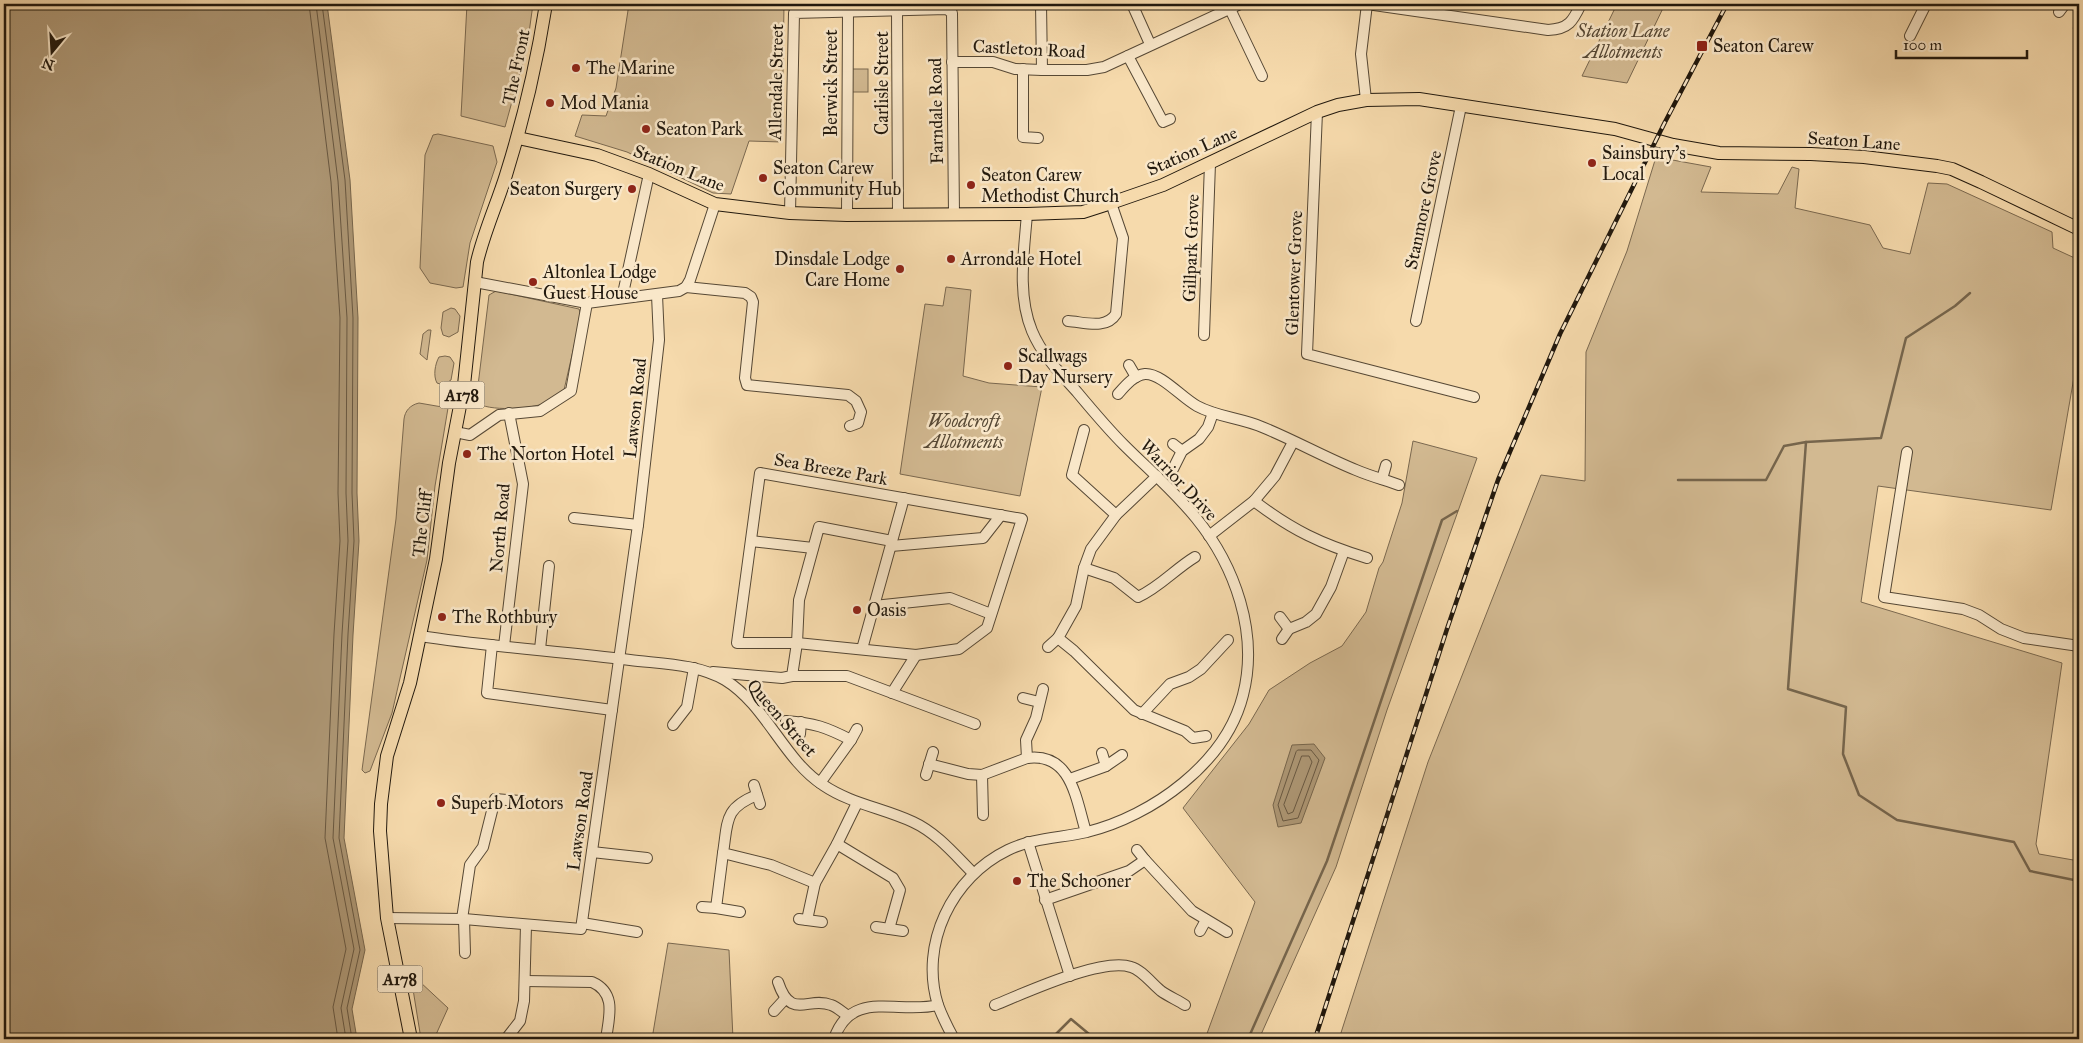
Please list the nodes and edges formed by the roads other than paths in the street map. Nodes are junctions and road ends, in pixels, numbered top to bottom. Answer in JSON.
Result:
{"nodes":[{"id":1,"x":546,"y":4,"type":"edge"},
{"id":2,"x":1041,"y":4,"type":"edge"},
{"id":3,"x":1132,"y":4,"type":"edge"},
{"id":4,"x":1240,"y":4,"type":"edge"},
{"id":5,"x":1367,"y":4,"type":"edge"},
{"id":6,"x":1581,"y":4,"type":"edge"},
{"id":7,"x":1926,"y":4,"type":"edge"},
{"id":8,"x":1230,"y":9,"type":"junction"},
{"id":9,"x":898,"y":10,"type":"junction"},
{"id":10,"x":848,"y":11,"type":"junction"},
{"id":11,"x":1910,"y":36,"type":"dead end"},
{"id":12,"x":1150,"y":44,"type":"junction"},
{"id":13,"x":1128,"y":56,"type":"junction"},
{"id":14,"x":952,"y":62,"type":"junction"},
{"id":15,"x":1023,"y":69,"type":"junction"},
{"id":16,"x":1042,"y":70,"type":"junction"},
{"id":17,"x":1262,"y":76,"type":"dead end"},
{"id":18,"x":1366,"y":100,"type":"junction"},
{"id":19,"x":1461,"y":106,"type":"junction"},
{"id":20,"x":1317,"y":112,"type":"junction"},
{"id":21,"x":1170,"y":119,"type":"dead end"},
{"id":22,"x":1615,"y":129,"type":"joint"},
{"id":23,"x":518,"y":138,"type":"junction"},
{"id":24,"x":1038,"y":138,"type":"dead end"},
{"id":25,"x":1210,"y":162,"type":"junction"},
{"id":26,"x":649,"y":174,"type":"junction"},
{"id":27,"x":1111,"y":203,"type":"junction"},
{"id":28,"x":715,"y":204,"type":"junction"},
{"id":29,"x":790,"y":213,"type":"junction"},
{"id":30,"x":1027,"y":214,"type":"junction"},
{"id":31,"x":846,"y":215,"type":"junction"},
{"id":32,"x":898,"y":215,"type":"junction"},
{"id":33,"x":954,"y":215,"type":"junction"},
{"id":34,"x":2079,"y":229,"type":"edge"},
{"id":35,"x":475,"y":282,"type":"junction"},
{"id":36,"x":686,"y":288,"type":"junction"},
{"id":37,"x":657,"y":295,"type":"junction"},
{"id":38,"x":622,"y":298,"type":"junction"},
{"id":39,"x":588,"y":303,"type":"junction"},
{"id":40,"x":1068,"y":321,"type":"dead end"},
{"id":41,"x":1416,"y":321,"type":"dead end"},
{"id":42,"x":1204,"y":335,"type":"dead end"},
{"id":43,"x":1129,"y":365,"type":"dead end"},
{"id":44,"x":1136,"y":377,"type":"junction"},
{"id":45,"x":1118,"y":394,"type":"dead end"},
{"id":46,"x":1474,"y":397,"type":"dead end"},
{"id":47,"x":509,"y":413,"type":"junction"},
{"id":48,"x":1213,"y":413,"type":"junction"},
{"id":49,"x":850,"y":426,"type":"dead end"},
{"id":50,"x":1084,"y":430,"type":"dead end"},
{"id":51,"x":455,"y":432,"type":"junction"},
{"id":52,"x":1293,"y":442,"type":"junction"},
{"id":53,"x":1173,"y":444,"type":"dead end"},
{"id":54,"x":1182,"y":452,"type":"junction"},
{"id":55,"x":1907,"y":452,"type":"dead end"},
{"id":56,"x":1386,"y":465,"type":"dead end"},
{"id":57,"x":1173,"y":468,"type":"dead end"},
{"id":58,"x":1157,"y":476,"type":"junction"},
{"id":59,"x":1382,"y":480,"type":"junction"},
{"id":60,"x":1399,"y":485,"type":"dead end"},
{"id":61,"x":904,"y":498,"type":"junction"},
{"id":62,"x":1254,"y":501,"type":"junction"},
{"id":63,"x":1001,"y":515,"type":"junction"},
{"id":64,"x":1116,"y":515,"type":"junction"},
{"id":65,"x":574,"y":518,"type":"dead end"},
{"id":66,"x":638,"y":525,"type":"junction"},
{"id":67,"x":1209,"y":536,"type":"junction"},
{"id":68,"x":751,"y":541,"type":"junction"},
{"id":69,"x":892,"y":543,"type":"junction"},
{"id":70,"x":813,"y":548,"type":"junction"},
{"id":71,"x":1344,"y":551,"type":"junction"},
{"id":72,"x":1195,"y":557,"type":"dead end"},
{"id":73,"x":1367,"y":558,"type":"dead end"},
{"id":74,"x":549,"y":566,"type":"dead end"},
{"id":75,"x":1084,"y":568,"type":"junction"},
{"id":76,"x":874,"y":606,"type":"junction"},
{"id":77,"x":991,"y":614,"type":"junction"},
{"id":78,"x":1280,"y":617,"type":"dead end"},
{"id":79,"x":1289,"y":628,"type":"junction"},
{"id":80,"x":420,"y":636,"type":"junction"},
{"id":81,"x":1058,"y":638,"type":"junction"},
{"id":82,"x":1282,"y":639,"type":"dead end"},
{"id":83,"x":1228,"y":640,"type":"dead end"},
{"id":84,"x":797,"y":643,"type":"junction"},
{"id":85,"x":492,"y":645,"type":"junction"},
{"id":86,"x":504,"y":646,"type":"junction"},
{"id":87,"x":2079,"y":646,"type":"edge"},
{"id":88,"x":1048,"y":647,"type":"dead end"},
{"id":89,"x":540,"y":649,"type":"junction"},
{"id":90,"x":862,"y":649,"type":"junction"},
{"id":91,"x":1216,"y":653,"type":"junction"},
{"id":92,"x":916,"y":655,"type":"junction"},
{"id":93,"x":620,"y":659,"type":"junction"},
{"id":94,"x":1225,"y":661,"type":"dead end"},
{"id":95,"x":694,"y":668,"type":"junction"},
{"id":96,"x":710,"y":672,"type":"junction"},
{"id":97,"x":792,"y":676,"type":"junction"},
{"id":98,"x":1042,"y":689,"type":"dead end"},
{"id":99,"x":892,"y":693,"type":"junction"},
{"id":100,"x":1023,"y":698,"type":"dead end"},
{"id":101,"x":1039,"y":702,"type":"junction"},
{"id":102,"x":612,"y":710,"type":"junction"},
{"id":103,"x":1142,"y":714,"type":"junction"},
{"id":104,"x":786,"y":721,"type":"dead end"},
{"id":105,"x":801,"y":722,"type":"junction"},
{"id":106,"x":974,"y":724,"type":"dead end"},
{"id":107,"x":673,"y":725,"type":"dead end"},
{"id":108,"x":858,"y":729,"type":"dead end"},
{"id":109,"x":800,"y":734,"type":"dead end"},
{"id":110,"x":1206,"y":736,"type":"dead end"},
{"id":111,"x":851,"y":740,"type":"junction"},
{"id":112,"x":933,"y":752,"type":"dead end"},
{"id":113,"x":1102,"y":753,"type":"dead end"},
{"id":114,"x":1122,"y":755,"type":"dead end"},
{"id":115,"x":1028,"y":758,"type":"junction"},
{"id":116,"x":930,"y":764,"type":"junction"},
{"id":117,"x":1106,"y":766,"type":"junction"},
{"id":118,"x":926,"y":775,"type":"dead end"},
{"id":119,"x":982,"y":775,"type":"junction"},
{"id":120,"x":1070,"y":779,"type":"junction"},
{"id":121,"x":820,"y":783,"type":"junction"},
{"id":122,"x":757,"y":795,"type":"dead end"},
{"id":123,"x":520,"y":801,"type":"dead end"},
{"id":124,"x":857,"y":803,"type":"junction"},
{"id":125,"x":983,"y":815,"type":"dead end"},
{"id":126,"x":1086,"y":832,"type":"junction"},
{"id":127,"x":1028,"y":842,"type":"junction"},
{"id":128,"x":837,"y":844,"type":"junction"},
{"id":129,"x":1137,"y":850,"type":"dead end"},
{"id":130,"x":592,"y":852,"type":"junction"},
{"id":131,"x":723,"y":853,"type":"junction"},
{"id":132,"x":647,"y":858,"type":"dead end"},
{"id":133,"x":1145,"y":860,"type":"junction"},
{"id":134,"x":973,"y":873,"type":"junction"},
{"id":135,"x":815,"y":883,"type":"junction"},
{"id":136,"x":1045,"y":900,"type":"junction"},
{"id":137,"x":702,"y":907,"type":"dead end"},
{"id":138,"x":716,"y":908,"type":"junction"},
{"id":139,"x":740,"y":912,"type":"dead end"},
{"id":140,"x":387,"y":918,"type":"junction"},
{"id":141,"x":463,"y":919,"type":"junction"},
{"id":142,"x":1206,"y":920,"type":"junction"},
{"id":143,"x":822,"y":922,"type":"dead end"},
{"id":144,"x":582,"y":923,"type":"junction"},
{"id":145,"x":526,"y":925,"type":"junction"},
{"id":146,"x":876,"y":927,"type":"dead end"},
{"id":147,"x":889,"y":929,"type":"junction"},
{"id":148,"x":903,"y":931,"type":"dead end"},
{"id":149,"x":1200,"y":931,"type":"dead end"},
{"id":150,"x":637,"y":932,"type":"dead end"},
{"id":151,"x":1227,"y":932,"type":"dead end"},
{"id":152,"x":465,"y":953,"type":"dead end"},
{"id":153,"x":1070,"y":976,"type":"junction"},
{"id":154,"x":525,"y":981,"type":"junction"},
{"id":155,"x":778,"y":982,"type":"dead end"},
{"id":156,"x":785,"y":999,"type":"junction"},
{"id":157,"x":938,"y":1005,"type":"junction"},
{"id":158,"x":995,"y":1005,"type":"dead end"},
{"id":159,"x":1185,"y":1005,"type":"dead end"},
{"id":160,"x":774,"y":1011,"type":"dead end"},
{"id":161,"x":848,"y":1016,"type":"junction"},
{"id":162,"x":411,"y":1039,"type":"edge"},
{"id":163,"x":506,"y":1039,"type":"edge"},
{"id":164,"x":606,"y":1039,"type":"edge"},
{"id":165,"x":834,"y":1039,"type":"edge"},
{"id":166,"x":954,"y":1039,"type":"edge"}],
"edges":[{"from":1,"to":23,"type":"main road","name":"The Front","number":"A178"},
{"from":2,"to":16,"type":"street"},
{"from":3,"to":12,"type":"street"},
{"from":4,"to":8,"type":"street","name":"Castleton Road"},
{"from":5,"to":6,"type":"street"},
{"from":5,"to":18,"type":"street"},
{"from":7,"to":11,"type":"street"},
{"from":8,"to":12,"type":"street","name":"Castleton Road"},
{"from":8,"to":17,"type":"street"},
{"from":9,"to":10,"type":"street"},
{"from":9,"to":14,"type":"street","name":"Farndale Road"},
{"from":9,"to":32,"type":"street","name":"Carlisle Street"},
{"from":10,"to":29,"type":"street","name":"Allendale Street"},
{"from":10,"to":31,"type":"street","name":"Berwick Street"},
{"from":12,"to":13,"type":"street","name":"Castleton Road"},
{"from":13,"to":16,"type":"street","name":"Castleton Road"},
{"from":13,"to":21,"type":"street"},
{"from":14,"to":15,"type":"street","name":"Castleton Road"},
{"from":14,"to":33,"type":"street","name":"Farndale Road"},
{"from":15,"to":16,"type":"street","name":"Castleton Road"},
{"from":15,"to":24,"type":"street"},
{"from":18,"to":19,"type":"main road","name":"Station Lane"},
{"from":18,"to":20,"type":"main road","name":"Station Lane"},
{"from":19,"to":22,"type":"main road","name":"Station Lane"},
{"from":19,"to":41,"type":"street","name":"Stanmore Grove"},
{"from":20,"to":25,"type":"main road","name":"Station Lane"},
{"from":20,"to":46,"type":"street","name":"Glentower Grove"},
{"from":22,"to":34,"type":"main road","name":"Seaton Lane"},
{"from":23,"to":26,"type":"main road","name":"Station Lane"},
{"from":23,"to":35,"type":"main road","name":"The Cliff","number":"A178"},
{"from":25,"to":27,"type":"main road","name":"Station Lane"},
{"from":25,"to":42,"type":"street","name":"Gillpark Grove"},
{"from":26,"to":28,"type":"main road","name":"Station Lane"},
{"from":26,"to":38,"type":"street"},
{"from":27,"to":30,"type":"main road","name":"Station Lane"},
{"from":27,"to":40,"type":"street"},
{"from":28,"to":29,"type":"main road","name":"Station Lane"},
{"from":28,"to":36,"type":"street"},
{"from":29,"to":31,"type":"main road","name":"Station Lane"},
{"from":30,"to":33,"type":"main road","name":"Station Lane"},
{"from":30,"to":58,"type":"street","name":"Warrior Drive"},
{"from":31,"to":32,"type":"main road","name":"Station Lane"},
{"from":32,"to":33,"type":"main road","name":"Station Lane"},
{"from":35,"to":39,"type":"street"},
{"from":35,"to":51,"type":"main road","name":"The Cliff","number":"A178"},
{"from":36,"to":37,"type":"street"},
{"from":36,"to":49,"type":"street"},
{"from":37,"to":38,"type":"street"},
{"from":37,"to":66,"type":"street","name":"Lawson Road"},
{"from":38,"to":39,"type":"street"},
{"from":39,"to":47,"type":"street"},
{"from":43,"to":44,"type":"street"},
{"from":44,"to":45,"type":"street"},
{"from":44,"to":48,"type":"street"},
{"from":47,"to":51,"type":"street"},
{"from":47,"to":86,"type":"street","name":"North Road"},
{"from":48,"to":52,"type":"street"},
{"from":48,"to":54,"type":"street"},
{"from":50,"to":64,"type":"street"},
{"from":51,"to":80,"type":"main road","name":"The Cliff","number":"A178"},
{"from":52,"to":59,"type":"street"},
{"from":52,"to":62,"type":"street"},
{"from":53,"to":54,"type":"street"},
{"from":54,"to":57,"type":"street"},
{"from":55,"to":87,"type":"street"},
{"from":56,"to":59,"type":"street"},
{"from":58,"to":64,"type":"street"},
{"from":58,"to":67,"type":"street","name":"Warrior Drive"},
{"from":59,"to":60,"type":"street"},
{"from":61,"to":63,"type":"street","name":"Sea Breeze Park"},
{"from":61,"to":68,"type":"street","name":"Sea Breeze Park"},
{"from":61,"to":69,"type":"street","name":"Sea Breeze Park"},
{"from":62,"to":67,"type":"street"},
{"from":62,"to":71,"type":"street"},
{"from":63,"to":69,"type":"street"},
{"from":63,"to":77,"type":"street","name":"Sea Breeze Park"},
{"from":64,"to":75,"type":"street"},
{"from":65,"to":66,"type":"street"},
{"from":66,"to":93,"type":"street","name":"Lawson Road"},
{"from":67,"to":126,"type":"street","name":"Warrior Drive"},
{"from":68,"to":70,"type":"street"},
{"from":68,"to":84,"type":"street","name":"Sea Breeze Park"},
{"from":69,"to":70,"type":"street"},
{"from":69,"to":76,"type":"street","name":"Sea Breeze Park"},
{"from":70,"to":84,"type":"street"},
{"from":71,"to":73,"type":"street"},
{"from":71,"to":79,"type":"street"},
{"from":72,"to":75,"type":"street"},
{"from":74,"to":89,"type":"street"},
{"from":75,"to":81,"type":"street"},
{"from":76,"to":77,"type":"street"},
{"from":76,"to":90,"type":"street","name":"Sea Breeze Park"},
{"from":77,"to":92,"type":"street","name":"Sea Breeze Park"},
{"from":78,"to":79,"type":"street"},
{"from":79,"to":82,"type":"street"},
{"from":80,"to":85,"type":"street","name":"Queen Street"},
{"from":80,"to":140,"type":"main road","name":"The Cliff","number":"A178"},
{"from":81,"to":88,"type":"street"},
{"from":81,"to":103,"type":"street"},
{"from":83,"to":91,"type":"street"},
{"from":84,"to":90,"type":"street","name":"Sea Breeze Park"},
{"from":84,"to":97,"type":"street"},
{"from":85,"to":86,"type":"street","name":"Queen Street"},
{"from":85,"to":102,"type":"street"},
{"from":86,"to":89,"type":"street","name":"Queen Street"},
{"from":89,"to":93,"type":"street","name":"Queen Street"},
{"from":90,"to":92,"type":"street","name":"Sea Breeze Park"},
{"from":91,"to":94,"type":"street"},
{"from":91,"to":103,"type":"street"},
{"from":92,"to":99,"type":"street"},
{"from":93,"to":95,"type":"street","name":"Queen Street"},
{"from":93,"to":102,"type":"street","name":"Lawson Road"},
{"from":95,"to":96,"type":"street","name":"Queen Street"},
{"from":95,"to":107,"type":"street"},
{"from":96,"to":97,"type":"street"},
{"from":96,"to":121,"type":"street","name":"Queen Street"},
{"from":97,"to":99,"type":"street"},
{"from":98,"to":101,"type":"street"},
{"from":99,"to":106,"type":"street"},
{"from":100,"to":101,"type":"street"},
{"from":101,"to":115,"type":"street"},
{"from":102,"to":130,"type":"street","name":"Lawson Road"},
{"from":103,"to":110,"type":"street"},
{"from":104,"to":105,"type":"street"},
{"from":105,"to":109,"type":"street"},
{"from":105,"to":111,"type":"street"},
{"from":108,"to":111,"type":"street"},
{"from":111,"to":121,"type":"street"},
{"from":112,"to":116,"type":"street"},
{"from":113,"to":117,"type":"street"},
{"from":114,"to":117,"type":"street"},
{"from":115,"to":119,"type":"street"},
{"from":115,"to":120,"type":"street"},
{"from":116,"to":118,"type":"street"},
{"from":116,"to":119,"type":"street"},
{"from":117,"to":120,"type":"street"},
{"from":119,"to":125,"type":"street"},
{"from":120,"to":126,"type":"street"},
{"from":121,"to":124,"type":"street","name":"Queen Street"},
{"from":122,"to":131,"type":"street"},
{"from":123,"to":141,"type":"street"},
{"from":124,"to":128,"type":"street"},
{"from":124,"to":134,"type":"street","name":"Queen Street"},
{"from":126,"to":127,"type":"street","name":"Warrior Drive"},
{"from":127,"to":134,"type":"street","name":"Warrior Drive"},
{"from":127,"to":136,"type":"street"},
{"from":128,"to":135,"type":"street"},
{"from":128,"to":147,"type":"street"},
{"from":129,"to":133,"type":"street"},
{"from":130,"to":132,"type":"street"},
{"from":130,"to":144,"type":"street","name":"Lawson Road"},
{"from":131,"to":135,"type":"street"},
{"from":131,"to":138,"type":"street"},
{"from":133,"to":136,"type":"street"},
{"from":133,"to":142,"type":"street"},
{"from":134,"to":157,"type":"street","name":"Warrior Drive"},
{"from":135,"to":143,"type":"street"},
{"from":136,"to":153,"type":"street"},
{"from":137,"to":138,"type":"street"},
{"from":138,"to":139,"type":"street"},
{"from":140,"to":141,"type":"street"},
{"from":140,"to":162,"type":"main road","number":"A178"},
{"from":141,"to":145,"type":"street"},
{"from":141,"to":152,"type":"street"},
{"from":142,"to":149,"type":"street"},
{"from":142,"to":151,"type":"street"},
{"from":144,"to":145,"type":"street"},
{"from":144,"to":150,"type":"street"},
{"from":145,"to":154,"type":"street"},
{"from":146,"to":147,"type":"street"},
{"from":147,"to":148,"type":"street"},
{"from":153,"to":158,"type":"street"},
{"from":153,"to":159,"type":"street"},
{"from":154,"to":163,"type":"street"},
{"from":154,"to":164,"type":"street"},
{"from":155,"to":156,"type":"street"},
{"from":156,"to":160,"type":"street"},
{"from":156,"to":161,"type":"street"},
{"from":157,"to":161,"type":"street"},
{"from":157,"to":166,"type":"street","name":"Warrior Drive"},
{"from":161,"to":165,"type":"street"}]}
